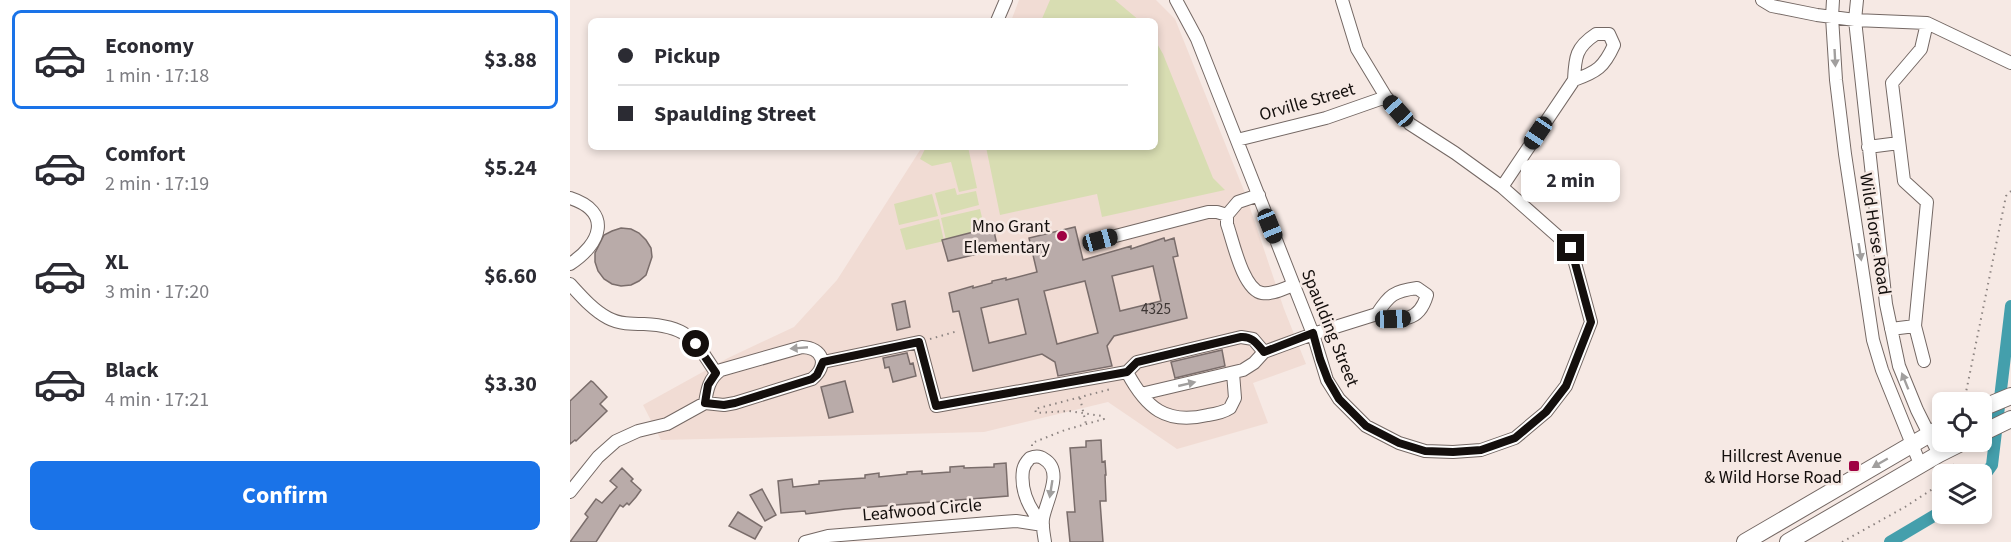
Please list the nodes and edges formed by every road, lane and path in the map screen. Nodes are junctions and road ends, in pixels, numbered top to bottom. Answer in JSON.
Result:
{"nodes":[{"id":1,"x":1006,"y":0,"type":"edge"},
{"id":2,"x":1176,"y":0,"type":"edge"},
{"id":3,"x":1342,"y":0,"type":"edge"},
{"id":4,"x":1762,"y":0,"type":"edge"},
{"id":5,"x":1833,"y":0,"type":"edge"},
{"id":6,"x":1857,"y":0,"type":"edge"},
{"id":7,"x":1832,"y":17,"type":"junction"},
{"id":8,"x":998,"y":18,"type":"edge"},
{"id":9,"x":1855,"y":20,"type":"junction"},
{"id":10,"x":1927,"y":23,"type":"junction"},
{"id":11,"x":2011,"y":63,"type":"edge"},
{"id":12,"x":1574,"y":80,"type":"dead end"},
{"id":13,"x":1386,"y":97,"type":"junction"},
{"id":14,"x":1237,"y":140,"type":"junction"},
{"id":15,"x":1899,"y":143,"type":"junction"},
{"id":16,"x":1868,"y":147,"type":"junction"},
{"id":17,"x":1502,"y":187,"type":"junction"},
{"id":18,"x":2011,"y":191,"type":"edge"},
{"id":19,"x":1259,"y":195,"type":"junction"},
{"id":20,"x":570,"y":198,"type":"edge"},
{"id":21,"x":1227,"y":215,"type":"junction"},
{"id":22,"x":1100,"y":240,"type":"dead end"},
{"id":23,"x":570,"y":264,"type":"edge"},
{"id":24,"x":570,"y":284,"type":"edge"},
{"id":25,"x":1294,"y":285,"type":"junction"},
{"id":26,"x":1377,"y":314,"type":"dead end"},
{"id":27,"x":1915,"y":326,"type":"junction"},
{"id":28,"x":1891,"y":329,"type":"junction"},
{"id":29,"x":958,"y":331,"type":"dead end"},
{"id":30,"x":1313,"y":333,"type":"junction"},
{"id":31,"x":919,"y":342,"type":"junction"},
{"id":32,"x":1264,"y":352,"type":"junction"},
{"id":33,"x":1924,"y":361,"type":"dead end"},
{"id":34,"x":823,"y":362,"type":"junction"},
{"id":35,"x":1127,"y":372,"type":"junction"},
{"id":36,"x":716,"y":373,"type":"junction"},
{"id":37,"x":1233,"y":373,"type":"junction"},
{"id":38,"x":1112,"y":389,"type":"dead end"},
{"id":39,"x":1966,"y":392,"type":"edge"},
{"id":40,"x":1141,"y":394,"type":"junction"},
{"id":41,"x":2011,"y":396,"type":"edge"},
{"id":42,"x":1080,"y":397,"type":"junction"},
{"id":43,"x":705,"y":403,"type":"junction"},
{"id":44,"x":1992,"y":404,"type":"edge"},
{"id":45,"x":1084,"y":413,"type":"junction"},
{"id":46,"x":2011,"y":419,"type":"edge"},
{"id":47,"x":1086,"y":424,"type":"junction"},
{"id":48,"x":1932,"y":426,"type":"edge"},
{"id":49,"x":1992,"y":428,"type":"edge"},
{"id":50,"x":1932,"y":432,"type":"edge"},
{"id":51,"x":1911,"y":445,"type":"junction"},
{"id":52,"x":1034,"y":452,"type":"dead end"},
{"id":53,"x":1943,"y":452,"type":"edge"},
{"id":54,"x":1939,"y":454,"type":"joint"},
{"id":55,"x":1920,"y":464,"type":"junction"},
{"id":56,"x":1932,"y":489,"type":"edge"},
{"id":57,"x":570,"y":492,"type":"edge"},
{"id":58,"x":1043,"y":525,"type":"junction"},
{"id":59,"x":805,"y":542,"type":"edge"},
{"id":60,"x":1045,"y":542,"type":"edge"},
{"id":61,"x":1745,"y":542,"type":"edge"},
{"id":62,"x":1788,"y":542,"type":"edge"},
{"id":63,"x":1842,"y":542,"type":"edge"}],
"edges":[{"from":1,"to":8,"type":"street"},
{"from":2,"to":14,"type":"street","name":"Spaulding Street"},
{"from":3,"to":13,"type":"street","name":"Spaulding Street"},
{"from":4,"to":7,"type":"street"},
{"from":5,"to":7,"type":"street","name":"Wild Horse Road"},
{"from":6,"to":9,"type":"street","name":"Wild Horse Road"},
{"from":7,"to":9,"type":"street"},
{"from":7,"to":51,"type":"street","name":"Wild Horse Road","one_way":true},
{"from":9,"to":10,"type":"street"},
{"from":9,"to":16,"type":"street","name":"Wild Horse Road"},
{"from":10,"to":11,"type":"street"},
{"from":10,"to":15,"type":"street"},
{"from":12,"to":17,"type":"street"},
{"from":13,"to":14,"type":"street","name":"Orville Street"},
{"from":13,"to":17,"type":"street","name":"Spaulding Street"},
{"from":14,"to":19,"type":"street","name":"Spaulding Street"},
{"from":15,"to":16,"type":"street"},
{"from":15,"to":27,"type":"street"},
{"from":16,"to":28,"type":"street","name":"Wild Horse Road"},
{"from":17,"to":30,"type":"street","name":"Spaulding Street"},
{"from":18,"to":39,"type":"path"},
{"from":19,"to":21,"type":"street"},
{"from":19,"to":25,"type":"street","name":"Spaulding Street"},
{"from":20,"to":23,"type":"street"},
{"from":21,"to":22,"type":"street"},
{"from":21,"to":25,"type":"street"},
{"from":24,"to":36,"type":"street"},
{"from":25,"to":30,"type":"street","name":"Spaulding Street"},
{"from":26,"to":30,"type":"street"},
{"from":27,"to":28,"type":"street"},
{"from":27,"to":33,"type":"street"},
{"from":48,"to":28,"type":"street","name":"Wild Horse Road","one_way":true},
{"from":29,"to":31,"type":"path"},
{"from":30,"to":32,"type":"street"},
{"from":31,"to":34,"type":"street"},
{"from":31,"to":35,"type":"street"},
{"from":32,"to":35,"type":"street"},
{"from":32,"to":37,"type":"street"},
{"from":34,"to":36,"type":"street","one_way":true},
{"from":34,"to":43,"type":"street"},
{"from":35,"to":40,"type":"street"},
{"from":36,"to":43,"type":"street"},
{"from":40,"to":37,"type":"street","one_way":true},
{"from":37,"to":40,"type":"street"},
{"from":38,"to":42,"type":"path"},
{"from":41,"to":44,"type":"main road"},
{"from":42,"to":45,"type":"path"},
{"from":42,"to":45,"type":"path"},
{"from":43,"to":57,"type":"street"},
{"from":45,"to":47,"type":"path"},
{"from":45,"to":47,"type":"path"},
{"from":46,"to":49,"type":"main road"},
{"from":47,"to":52,"type":"path"},
{"from":50,"to":51,"type":"main road"},
{"from":51,"to":55,"type":"street","name":"Wild Horse Road"},
{"from":51,"to":61,"type":"main road","one_way":true},
{"from":53,"to":54,"type":"main road"},
{"from":54,"to":55,"type":"main road"},
{"from":55,"to":62,"type":"main road"},
{"from":56,"to":63,"type":"path"},
{"from":58,"to":58,"type":"street","one_way":true},
{"from":58,"to":59,"type":"street","name":"Leafwood Circle"},
{"from":58,"to":60,"type":"street"}]}
